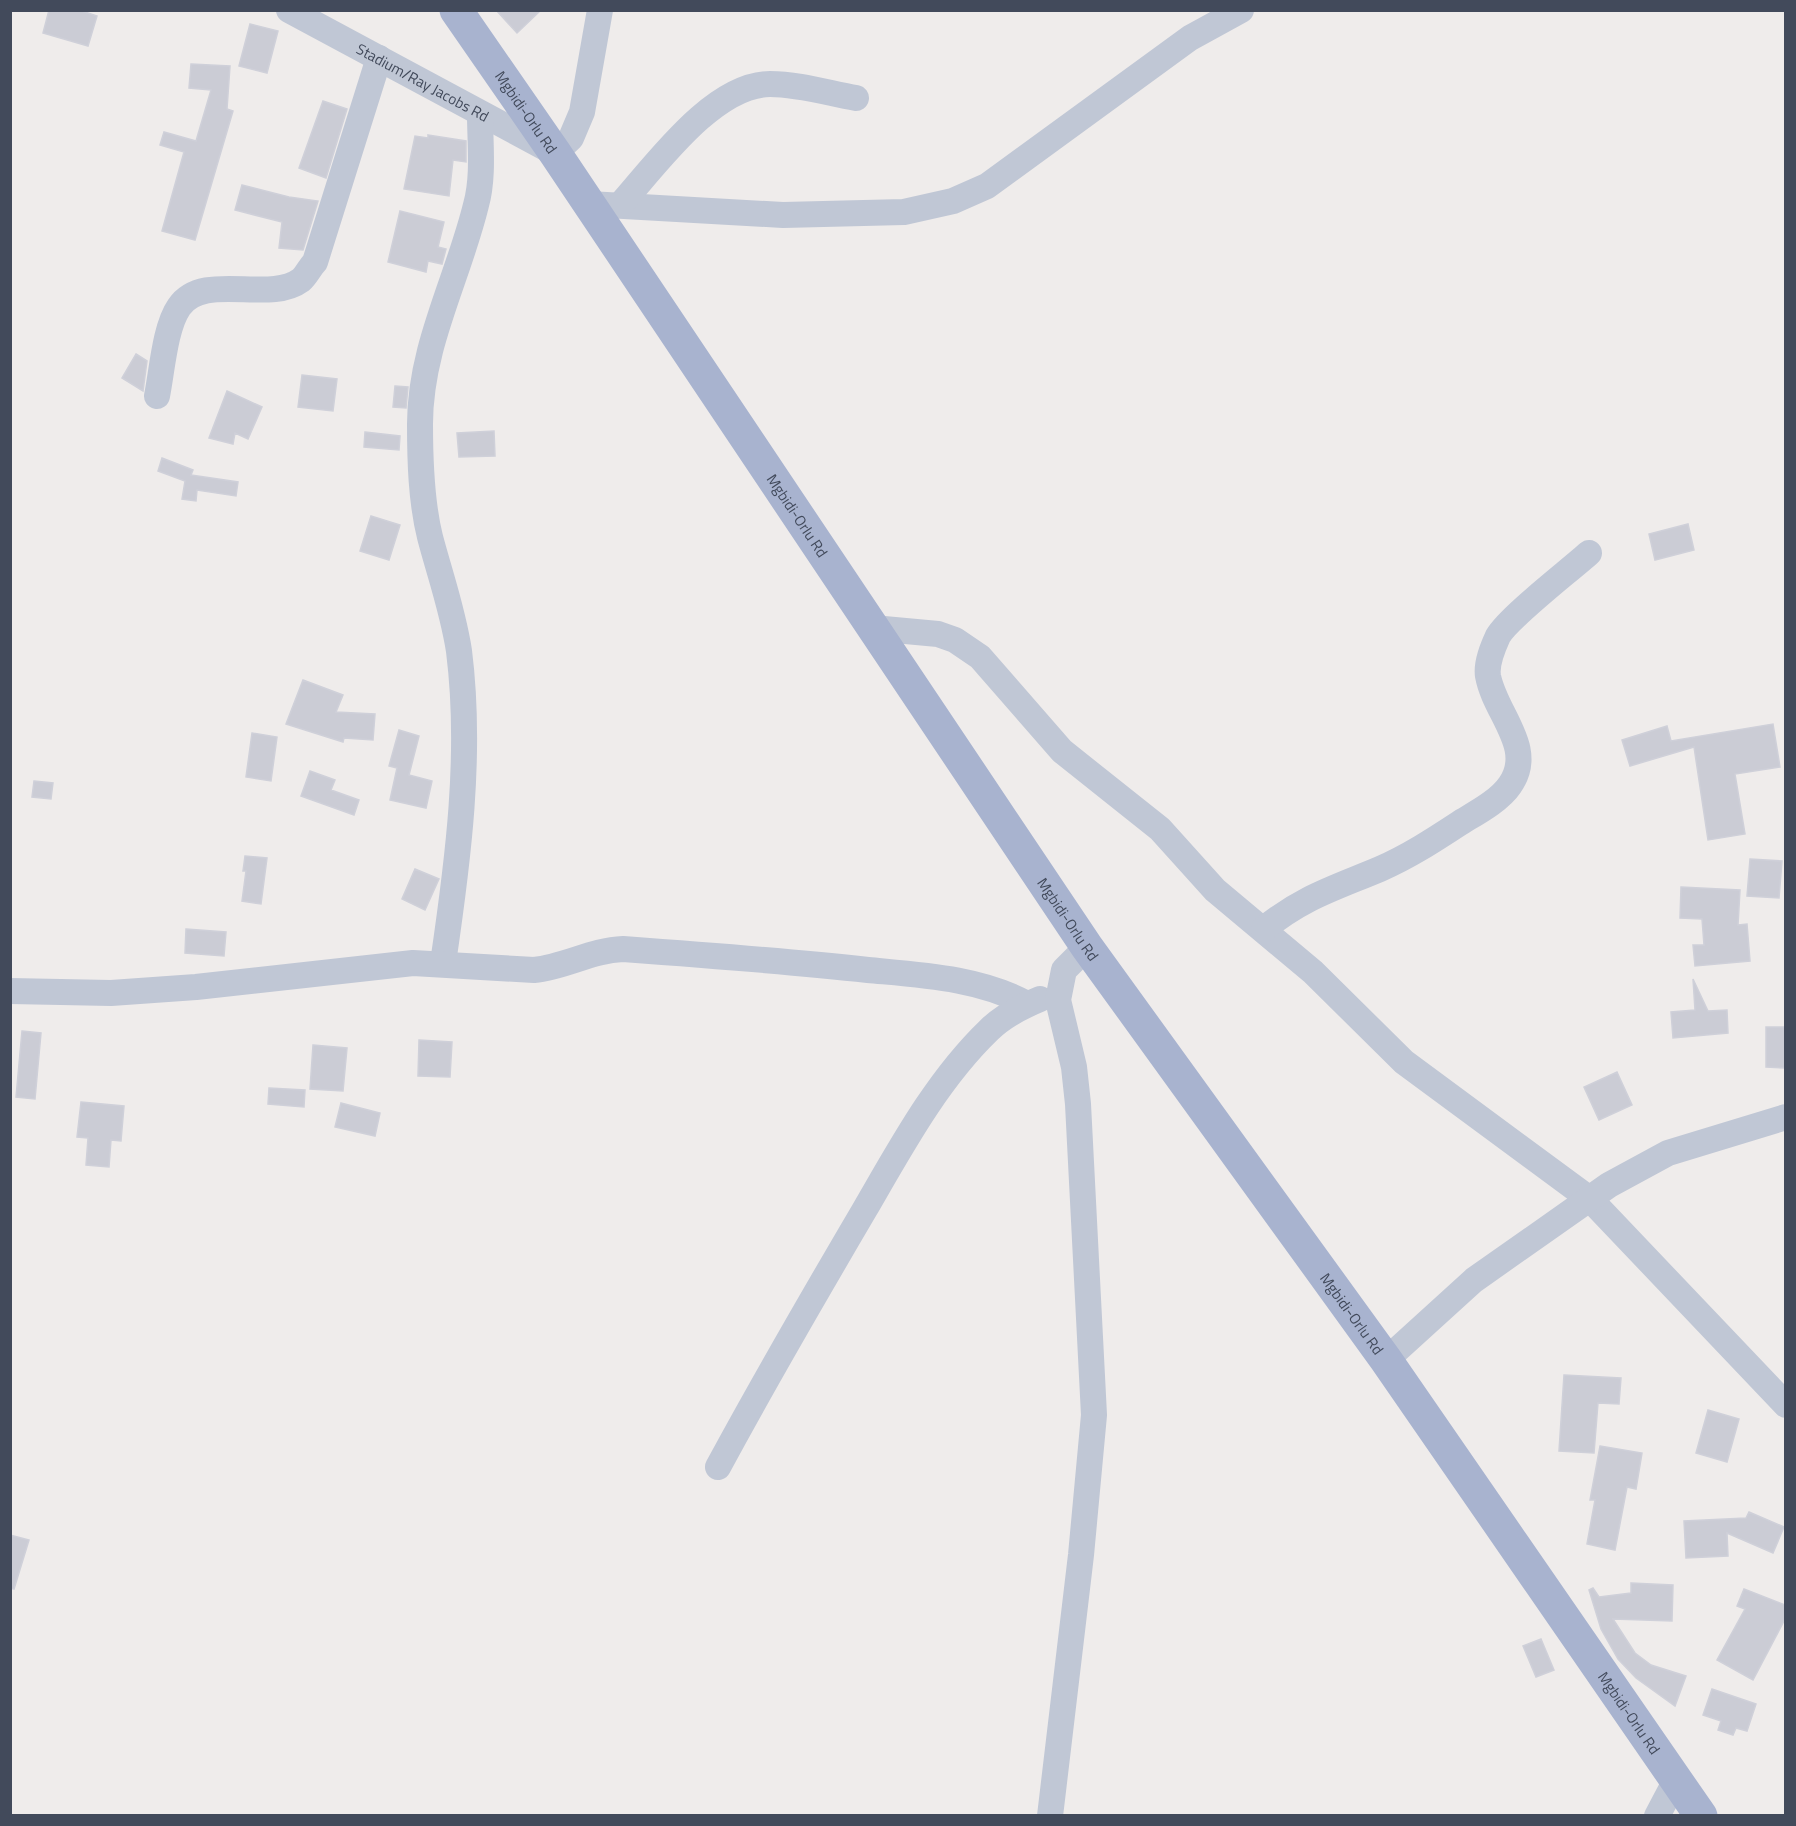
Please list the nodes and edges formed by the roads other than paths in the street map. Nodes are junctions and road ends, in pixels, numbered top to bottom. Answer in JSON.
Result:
{"nodes":[{"id":1,"x":289,"y":10,"type":"edge"},
{"id":2,"x":456,"y":10,"type":"edge"},
{"id":3,"x":600,"y":10,"type":"edge"},
{"id":4,"x":1241,"y":10,"type":"edge"},
{"id":5,"x":379,"y":57,"type":"junction"},
{"id":6,"x":856,"y":98,"type":"dead end"},
{"id":7,"x":480,"y":114,"type":"junction"},
{"id":8,"x":555,"y":153,"type":"junction"},
{"id":9,"x":605,"y":205,"type":"junction"},
{"id":10,"x":157,"y":396,"type":"dead end"},
{"id":11,"x":1589,"y":553,"type":"dead end"},
{"id":12,"x":873,"y":628,"type":"junction"},
{"id":13,"x":1264,"y":929,"type":"junction"},
{"id":14,"x":1087,"y":947,"type":"junction"},
{"id":15,"x":443,"y":963,"type":"junction"},
{"id":16,"x":10,"y":991,"type":"edge"},
{"id":17,"x":1058,"y":1000,"type":"junction"},
{"id":18,"x":1027,"y":1004,"type":"junction"},
{"id":19,"x":1785,"y":1117,"type":"edge"},
{"id":20,"x":1591,"y":1200,"type":"junction"},
{"id":21,"x":1386,"y":1360,"type":"junction"},
{"id":22,"x":1785,"y":1405,"type":"edge"},
{"id":23,"x":718,"y":1467,"type":"dead end"},
{"id":24,"x":1676,"y":1780,"type":"junction"},
{"id":25,"x":1050,"y":1815,"type":"edge"},
{"id":26,"x":1657,"y":1815,"type":"edge"},
{"id":27,"x":1701,"y":1815,"type":"edge"}],
"edges":[{"from":1,"to":5,"type":"street","name":"Stadium/Ray Jacobs Rd"},
{"from":2,"to":8,"type":"main road","name":"Mgbidi-Orlu Rd"},
{"from":3,"to":8,"type":"street"},
{"from":4,"to":9,"type":"street"},
{"from":5,"to":7,"type":"street","name":"Stadium/Ray Jacobs Rd"},
{"from":5,"to":10,"type":"street"},
{"from":6,"to":9,"type":"street"},
{"from":7,"to":8,"type":"street","name":"Stadium/Ray Jacobs Rd"},
{"from":7,"to":15,"type":"street"},
{"from":8,"to":9,"type":"main road","name":"Mgbidi-Orlu Rd"},
{"from":9,"to":12,"type":"main road","name":"Mgbidi-Orlu Rd"},
{"from":11,"to":13,"type":"street"},
{"from":12,"to":13,"type":"street"},
{"from":12,"to":14,"type":"main road","name":"Mgbidi-Orlu Rd"},
{"from":13,"to":20,"type":"street"},
{"from":14,"to":17,"type":"street"},
{"from":14,"to":21,"type":"main road","name":"Mgbidi-Orlu Rd"},
{"from":15,"to":16,"type":"street"},
{"from":15,"to":18,"type":"street"},
{"from":17,"to":18,"type":"street"},
{"from":17,"to":25,"type":"street"},
{"from":18,"to":23,"type":"street"},
{"from":19,"to":20,"type":"street"},
{"from":20,"to":21,"type":"street"},
{"from":20,"to":22,"type":"street"},
{"from":21,"to":24,"type":"main road","name":"Mgbidi-Orlu Rd"},
{"from":24,"to":26,"type":"street"},
{"from":24,"to":27,"type":"main road","name":"Mgbidi-Orlu Rd"}]}
